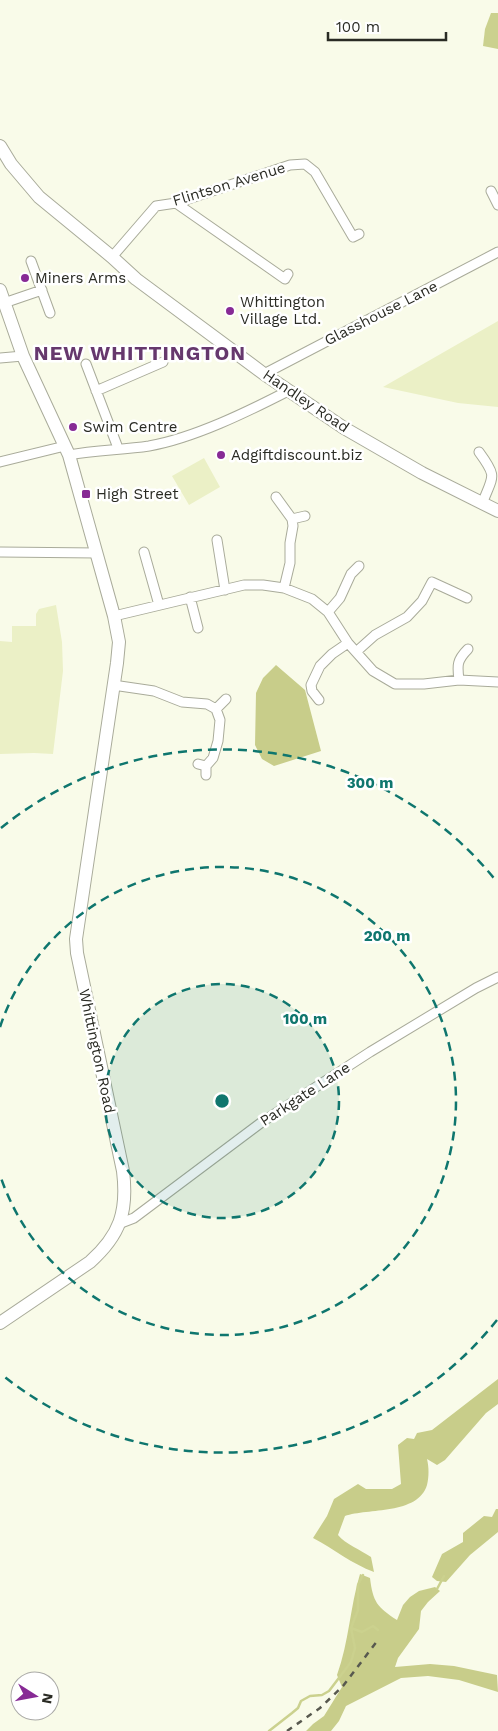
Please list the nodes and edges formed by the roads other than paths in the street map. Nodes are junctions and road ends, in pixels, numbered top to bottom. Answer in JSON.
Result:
{"nodes":[{"id":1,"x":0,"y":146,"type":"edge"},
{"id":2,"x":491,"y":190,"type":"dead end"},
{"id":3,"x":176,"y":203,"type":"junction"},
{"id":4,"x":498,"y":205,"type":"edge"},
{"id":5,"x":359,"y":234,"type":"dead end"},
{"id":6,"x":498,"y":252,"type":"edge"},
{"id":7,"x":112,"y":257,"type":"junction"},
{"id":8,"x":31,"y":261,"type":"dead end"},
{"id":9,"x":288,"y":274,"type":"dead end"},
{"id":10,"x":0,"y":290,"type":"edge"},
{"id":11,"x":42,"y":290,"type":"junction"},
{"id":12,"x":4,"y":303,"type":"junction"},
{"id":13,"x":50,"y":313,"type":"dead end"},
{"id":14,"x":23,"y":356,"type":"junction"},
{"id":15,"x":0,"y":358,"type":"edge"},
{"id":16,"x":163,"y":362,"type":"dead end"},
{"id":17,"x":86,"y":364,"type":"dead end"},
{"id":18,"x":264,"y":374,"type":"junction"},
{"id":19,"x":96,"y":390,"type":"junction"},
{"id":20,"x":288,"y":391,"type":"junction"},
{"id":21,"x":118,"y":448,"type":"junction"},
{"id":22,"x":67,"y":450,"type":"junction"},
{"id":23,"x":479,"y":452,"type":"dead end"},
{"id":24,"x":0,"y":462,"type":"edge"},
{"id":25,"x":276,"y":497,"type":"dead end"},
{"id":26,"x":482,"y":504,"type":"junction"},
{"id":27,"x":498,"y":511,"type":"edge"},
{"id":28,"x":305,"y":516,"type":"dead end"},
{"id":29,"x":292,"y":519,"type":"junction"},
{"id":30,"x":217,"y":540,"type":"dead end"},
{"id":31,"x":0,"y":552,"type":"edge"},
{"id":32,"x":144,"y":552,"type":"dead end"},
{"id":33,"x":97,"y":553,"type":"junction"},
{"id":34,"x":359,"y":566,"type":"dead end"},
{"id":35,"x":284,"y":588,"type":"junction"},
{"id":36,"x":225,"y":590,"type":"junction"},
{"id":37,"x":190,"y":597,"type":"junction"},
{"id":38,"x":467,"y":598,"type":"dead end"},
{"id":39,"x":159,"y":605,"type":"junction"},
{"id":40,"x":328,"y":612,"type":"junction"},
{"id":41,"x":114,"y":616,"type":"junction"},
{"id":42,"x":198,"y":628,"type":"dead end"},
{"id":43,"x":348,"y":643,"type":"junction"},
{"id":44,"x":468,"y":649,"type":"dead end"},
{"id":45,"x":356,"y":652,"type":"junction"},
{"id":46,"x":459,"y":680,"type":"junction"},
{"id":47,"x":498,"y":682,"type":"edge"},
{"id":48,"x":114,"y":686,"type":"junction"},
{"id":49,"x":226,"y":700,"type":"dead end"},
{"id":50,"x":319,"y":700,"type":"dead end"},
{"id":51,"x":216,"y":709,"type":"junction"},
{"id":52,"x":204,"y":768,"type":"dead end"},
{"id":53,"x":498,"y":977,"type":"edge"},
{"id":54,"x":121,"y":1223,"type":"junction"},
{"id":55,"x":0,"y":1323,"type":"edge"}],
"edges":[{"from":1,"to":7,"type":"street","name":"Handley Road"},
{"from":2,"to":4,"type":"street"},
{"from":3,"to":5,"type":"street","name":"Flintson Avenue"},
{"from":3,"to":7,"type":"street","name":"Flintson Avenue"},
{"from":3,"to":9,"type":"street"},
{"from":6,"to":18,"type":"street","name":"Glasshouse Lane"},
{"from":7,"to":18,"type":"street","name":"Handley Road"},
{"from":8,"to":11,"type":"street"},
{"from":10,"to":12,"type":"street"},
{"from":11,"to":12,"type":"street"},
{"from":11,"to":13,"type":"street"},
{"from":12,"to":14,"type":"street"},
{"from":14,"to":15,"type":"street"},
{"from":14,"to":22,"type":"street"},
{"from":16,"to":19,"type":"street"},
{"from":17,"to":19,"type":"street"},
{"from":18,"to":20,"type":"street","name":"Handley Road"},
{"from":19,"to":21,"type":"street"},
{"from":20,"to":21,"type":"street"},
{"from":20,"to":26,"type":"street","name":"Handley Road"},
{"from":21,"to":22,"type":"street"},
{"from":22,"to":24,"type":"street"},
{"from":22,"to":33,"type":"street"},
{"from":23,"to":26,"type":"street"},
{"from":25,"to":29,"type":"street"},
{"from":26,"to":27,"type":"street","name":"Handley Road"},
{"from":28,"to":29,"type":"street"},
{"from":29,"to":35,"type":"street"},
{"from":30,"to":36,"type":"street"},
{"from":31,"to":33,"type":"street"},
{"from":32,"to":39,"type":"street"},
{"from":33,"to":41,"type":"street"},
{"from":34,"to":40,"type":"street"},
{"from":35,"to":36,"type":"street"},
{"from":35,"to":40,"type":"street"},
{"from":36,"to":37,"type":"street"},
{"from":37,"to":39,"type":"street"},
{"from":37,"to":42,"type":"street"},
{"from":38,"to":45,"type":"street"},
{"from":39,"to":41,"type":"street"},
{"from":40,"to":43,"type":"street"},
{"from":41,"to":48,"type":"street"},
{"from":43,"to":45,"type":"street"},
{"from":43,"to":50,"type":"street"},
{"from":44,"to":46,"type":"street"},
{"from":45,"to":46,"type":"street"},
{"from":46,"to":47,"type":"street"},
{"from":48,"to":51,"type":"street"},
{"from":48,"to":54,"type":"street","name":"Whittington Road"},
{"from":49,"to":51,"type":"street"},
{"from":51,"to":52,"type":"street"},
{"from":53,"to":54,"type":"street","name":"Parkgate Lane"},
{"from":54,"to":55,"type":"street","name":"Whittington Road"}]}
